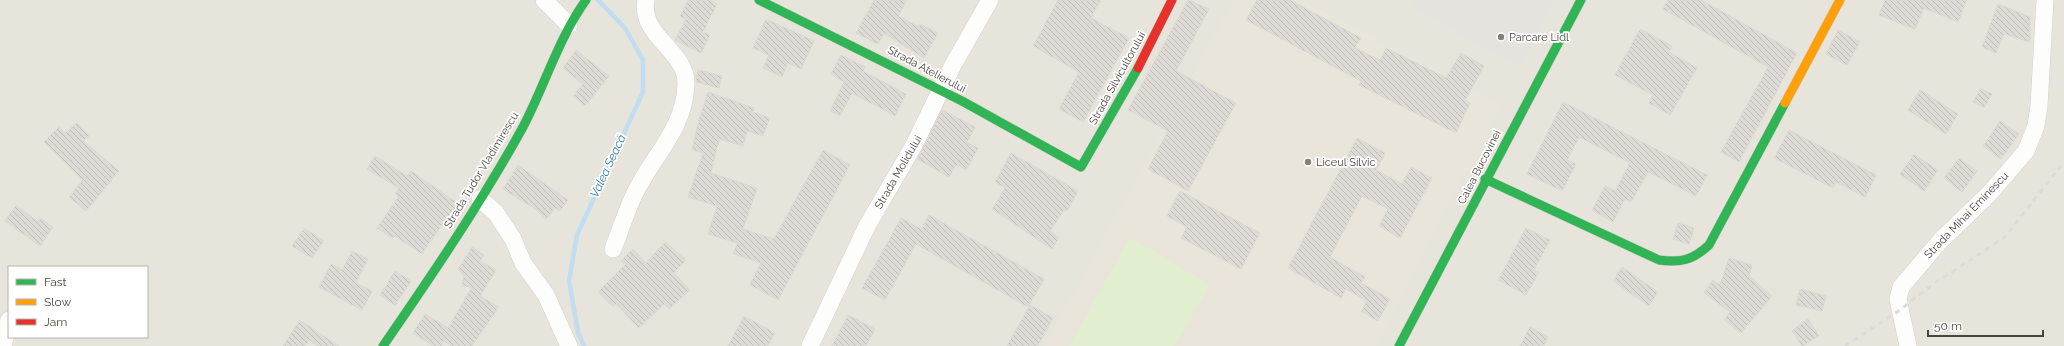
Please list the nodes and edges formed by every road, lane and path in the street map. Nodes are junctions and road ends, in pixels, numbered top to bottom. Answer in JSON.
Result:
{"nodes":[{"id":1,"x":544,"y":0,"type":"edge"},
{"id":2,"x":586,"y":0,"type":"edge"},
{"id":3,"x":646,"y":0,"type":"edge"},
{"id":4,"x":759,"y":0,"type":"edge"},
{"id":5,"x":990,"y":0,"type":"edge"},
{"id":6,"x":1172,"y":0,"type":"edge"},
{"id":7,"x":1581,"y":0,"type":"edge"},
{"id":8,"x":1840,"y":0,"type":"edge"},
{"id":9,"x":2045,"y":0,"type":"edge"},
{"id":10,"x":569,"y":25,"type":"junction"},
{"id":11,"x":941,"y":91,"type":"junction"},
{"id":12,"x":1081,"y":167,"type":"joint"},
{"id":13,"x":1486,"y":179,"type":"junction"},
{"id":14,"x":480,"y":199,"type":"junction"},
{"id":15,"x":613,"y":249,"type":"dead end"},
{"id":16,"x":8,"y":324,"type":"edge"},
{"id":17,"x":3,"y":346,"type":"edge"},
{"id":18,"x":383,"y":346,"type":"edge"},
{"id":19,"x":569,"y":346,"type":"edge"},
{"id":20,"x":810,"y":346,"type":"edge"},
{"id":21,"x":1399,"y":346,"type":"edge"},
{"id":22,"x":1908,"y":346,"type":"edge"}],
"edges":[{"from":1,"to":10,"type":"street"},
{"from":2,"to":10,"type":"main road","name":"Strada Tudor Vladimirescu"},
{"from":3,"to":15,"type":"street"},
{"from":4,"to":11,"type":"main road","name":"Strada Atelierului"},
{"from":5,"to":11,"type":"street","name":"Strada Molidului"},
{"from":6,"to":12,"type":"main road","name":"Strada Silvicultorului"},
{"from":7,"to":13,"type":"main road","name":"Calea Bucovinei"},
{"from":8,"to":13,"type":"main road"},
{"from":9,"to":22,"type":"street","name":"Strada Mihai Eminescu"},
{"from":10,"to":14,"type":"main road","name":"Strada Tudor Vladimirescu"},
{"from":11,"to":12,"type":"main road","name":"Strada Atelierului"},
{"from":11,"to":20,"type":"street","name":"Strada Molidului"},
{"from":13,"to":21,"type":"main road","name":"Calea Bucovinei"},
{"from":14,"to":18,"type":"main road","name":"Strada Tudor Vladimirescu"},
{"from":14,"to":19,"type":"street"},
{"from":16,"to":17,"type":"street"}]}
